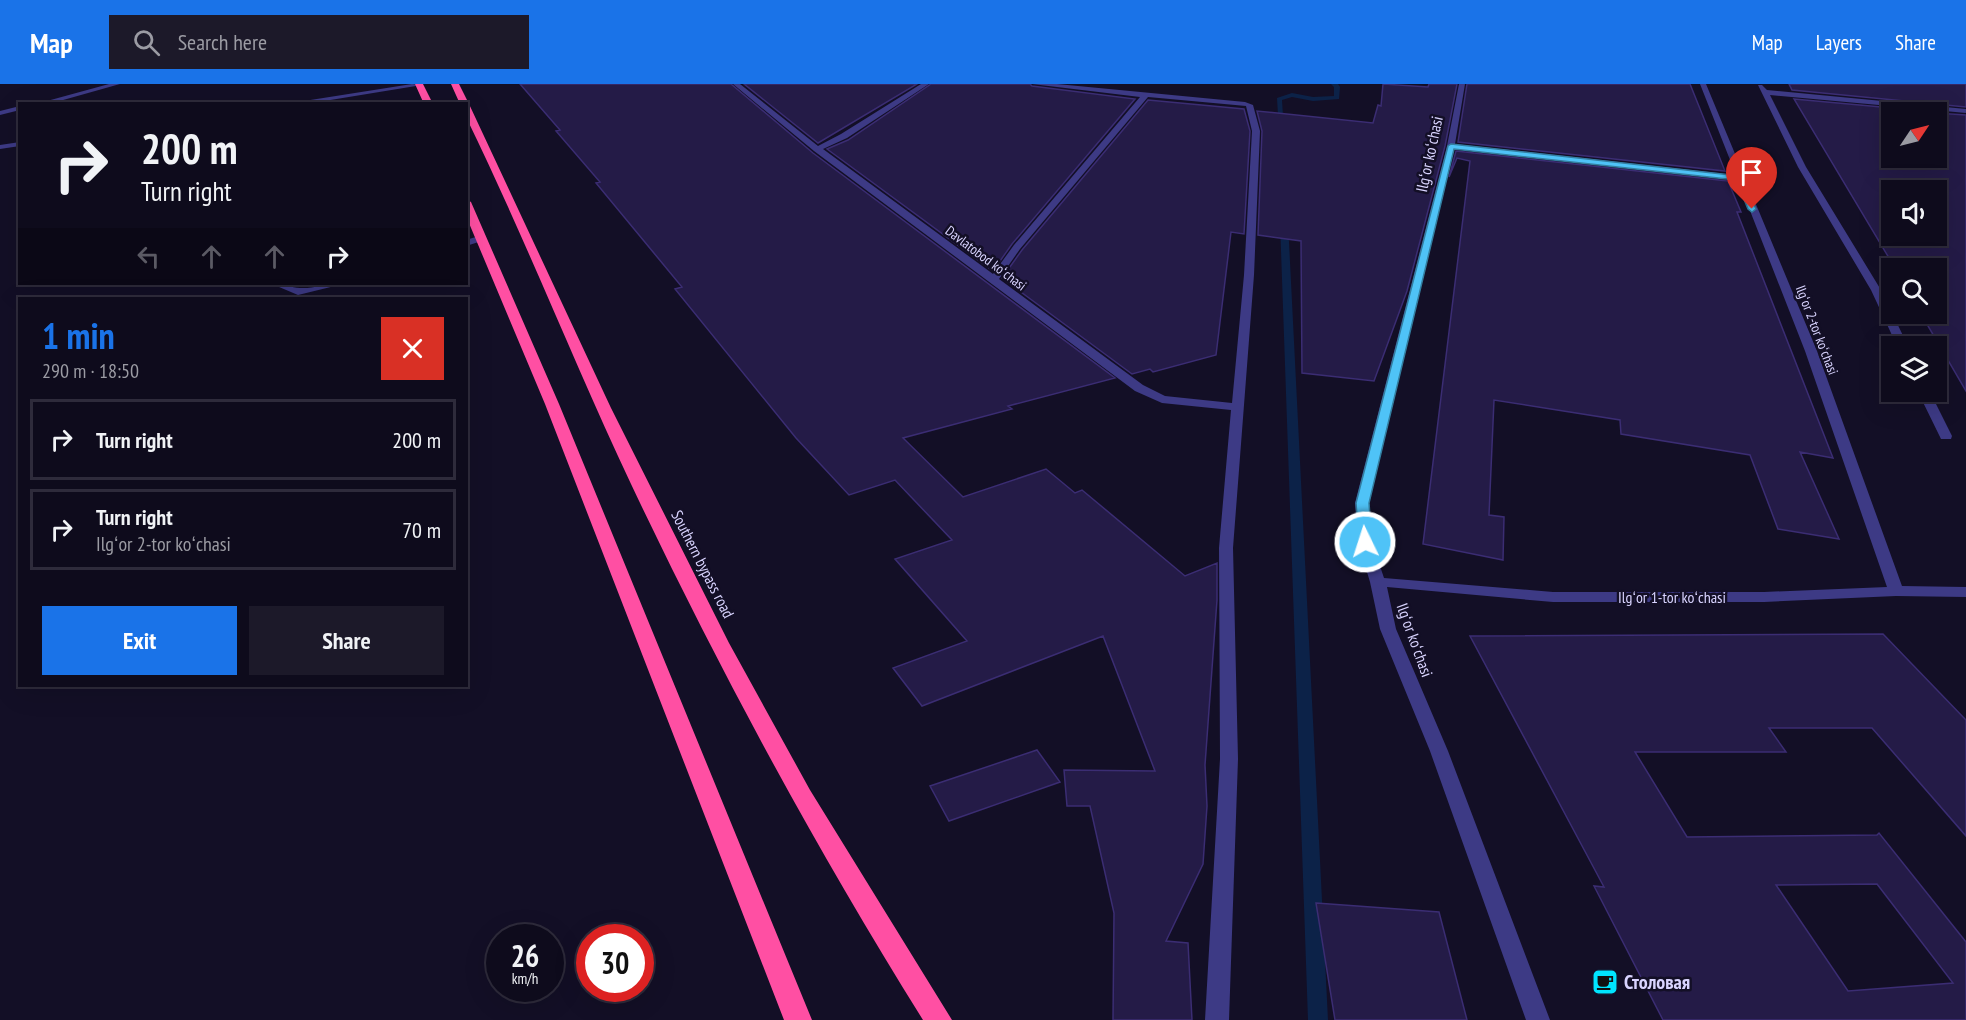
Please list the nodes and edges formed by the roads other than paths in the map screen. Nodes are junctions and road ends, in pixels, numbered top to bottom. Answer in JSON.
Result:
{"nodes":[{"id":1,"x":117,"y":84,"type":"edge"},
{"id":2,"x":419,"y":84,"type":"edge"},
{"id":3,"x":455,"y":84,"type":"edge"},
{"id":4,"x":736,"y":84,"type":"edge"},
{"id":5,"x":926,"y":84,"type":"edge"},
{"id":6,"x":1035,"y":84,"type":"edge"},
{"id":7,"x":1118,"y":84,"type":"edge"},
{"id":8,"x":1462,"y":84,"type":"edge"},
{"id":9,"x":1703,"y":84,"type":"edge"},
{"id":10,"x":1762,"y":88,"type":"edge"},
{"id":11,"x":1145,"y":96,"type":"junction"},
{"id":12,"x":47,"y":102,"type":"edge"},
{"id":13,"x":301,"y":102,"type":"edge"},
{"id":14,"x":428,"y":102,"type":"edge"},
{"id":15,"x":464,"y":102,"type":"edge"},
{"id":16,"x":18,"y":108,"type":"edge"},
{"id":17,"x":468,"y":109,"type":"edge"},
{"id":18,"x":1966,"y":111,"type":"edge"},
{"id":19,"x":0,"y":113,"type":"edge"},
{"id":20,"x":18,"y":144,"type":"edge"},
{"id":21,"x":1451,"y":146,"type":"junction"},
{"id":22,"x":0,"y":147,"type":"edge"},
{"id":23,"x":817,"y":149,"type":"junction"},
{"id":24,"x":1740,"y":178,"type":"junction"},
{"id":25,"x":468,"y":212,"type":"edge"},
{"id":26,"x":474,"y":241,"type":"edge"},
{"id":27,"x":993,"y":281,"type":"junction"},
{"id":28,"x":280,"y":285,"type":"edge"},
{"id":29,"x":333,"y":285,"type":"edge"},
{"id":30,"x":1898,"y":336,"type":"edge"},
{"id":31,"x":1929,"y":402,"type":"edge"},
{"id":32,"x":1239,"y":407,"type":"junction"},
{"id":33,"x":1946,"y":436,"type":"dead end"},
{"id":34,"x":1378,"y":582,"type":"junction"},
{"id":35,"x":1896,"y":591,"type":"junction"},
{"id":36,"x":1966,"y":592,"type":"edge"},
{"id":37,"x":798,"y":1020,"type":"edge"},
{"id":38,"x":938,"y":1020,"type":"edge"},
{"id":39,"x":1217,"y":1020,"type":"edge"},
{"id":40,"x":1538,"y":1020,"type":"edge"}],
"edges":[{"from":1,"to":12,"type":"street"},
{"from":2,"to":13,"type":"street"},
{"from":2,"to":14,"type":"highway"},
{"from":3,"to":15,"type":"highway","name":"Southern bypass road"},
{"from":4,"to":23,"type":"street","name":"Davlatobod koʻchasi"},
{"from":5,"to":23,"type":"street"},
{"from":6,"to":11,"type":"street"},
{"from":7,"to":11,"type":"street"},
{"from":8,"to":21,"type":"street","name":"Ilgʻor koʻchasi"},
{"from":9,"to":24,"type":"street","name":"Ilgʻor 2-tor koʻchasi"},
{"from":10,"to":18,"type":"street"},
{"from":10,"to":30,"type":"street"},
{"from":11,"to":27,"type":"street"},
{"from":11,"to":32,"type":"street"},
{"from":16,"to":19,"type":"street"},
{"from":17,"to":38,"type":"highway","name":"Southern bypass road"},
{"from":20,"to":22,"type":"street"},
{"from":21,"to":24,"type":"street"},
{"from":21,"to":34,"type":"street","name":"Ilgʻor koʻchasi"},
{"from":23,"to":27,"type":"street","name":"Davlatobod koʻchasi"},
{"from":24,"to":35,"type":"street","name":"Ilgʻor 2-tor koʻchasi"},
{"from":25,"to":26,"type":"highway"},
{"from":26,"to":37,"type":"highway"},
{"from":27,"to":32,"type":"street","name":"Davlatobod koʻchasi"},
{"from":28,"to":29,"type":"street"},
{"from":31,"to":33,"type":"street"},
{"from":32,"to":39,"type":"street"},
{"from":34,"to":35,"type":"street","name":"Ilgʻor 1-tor koʻchasi"},
{"from":34,"to":40,"type":"street","name":"Ilgʻor koʻchasi"},
{"from":35,"to":36,"type":"street","name":"Ilgʻor 1-tor koʻchasi"}]}
